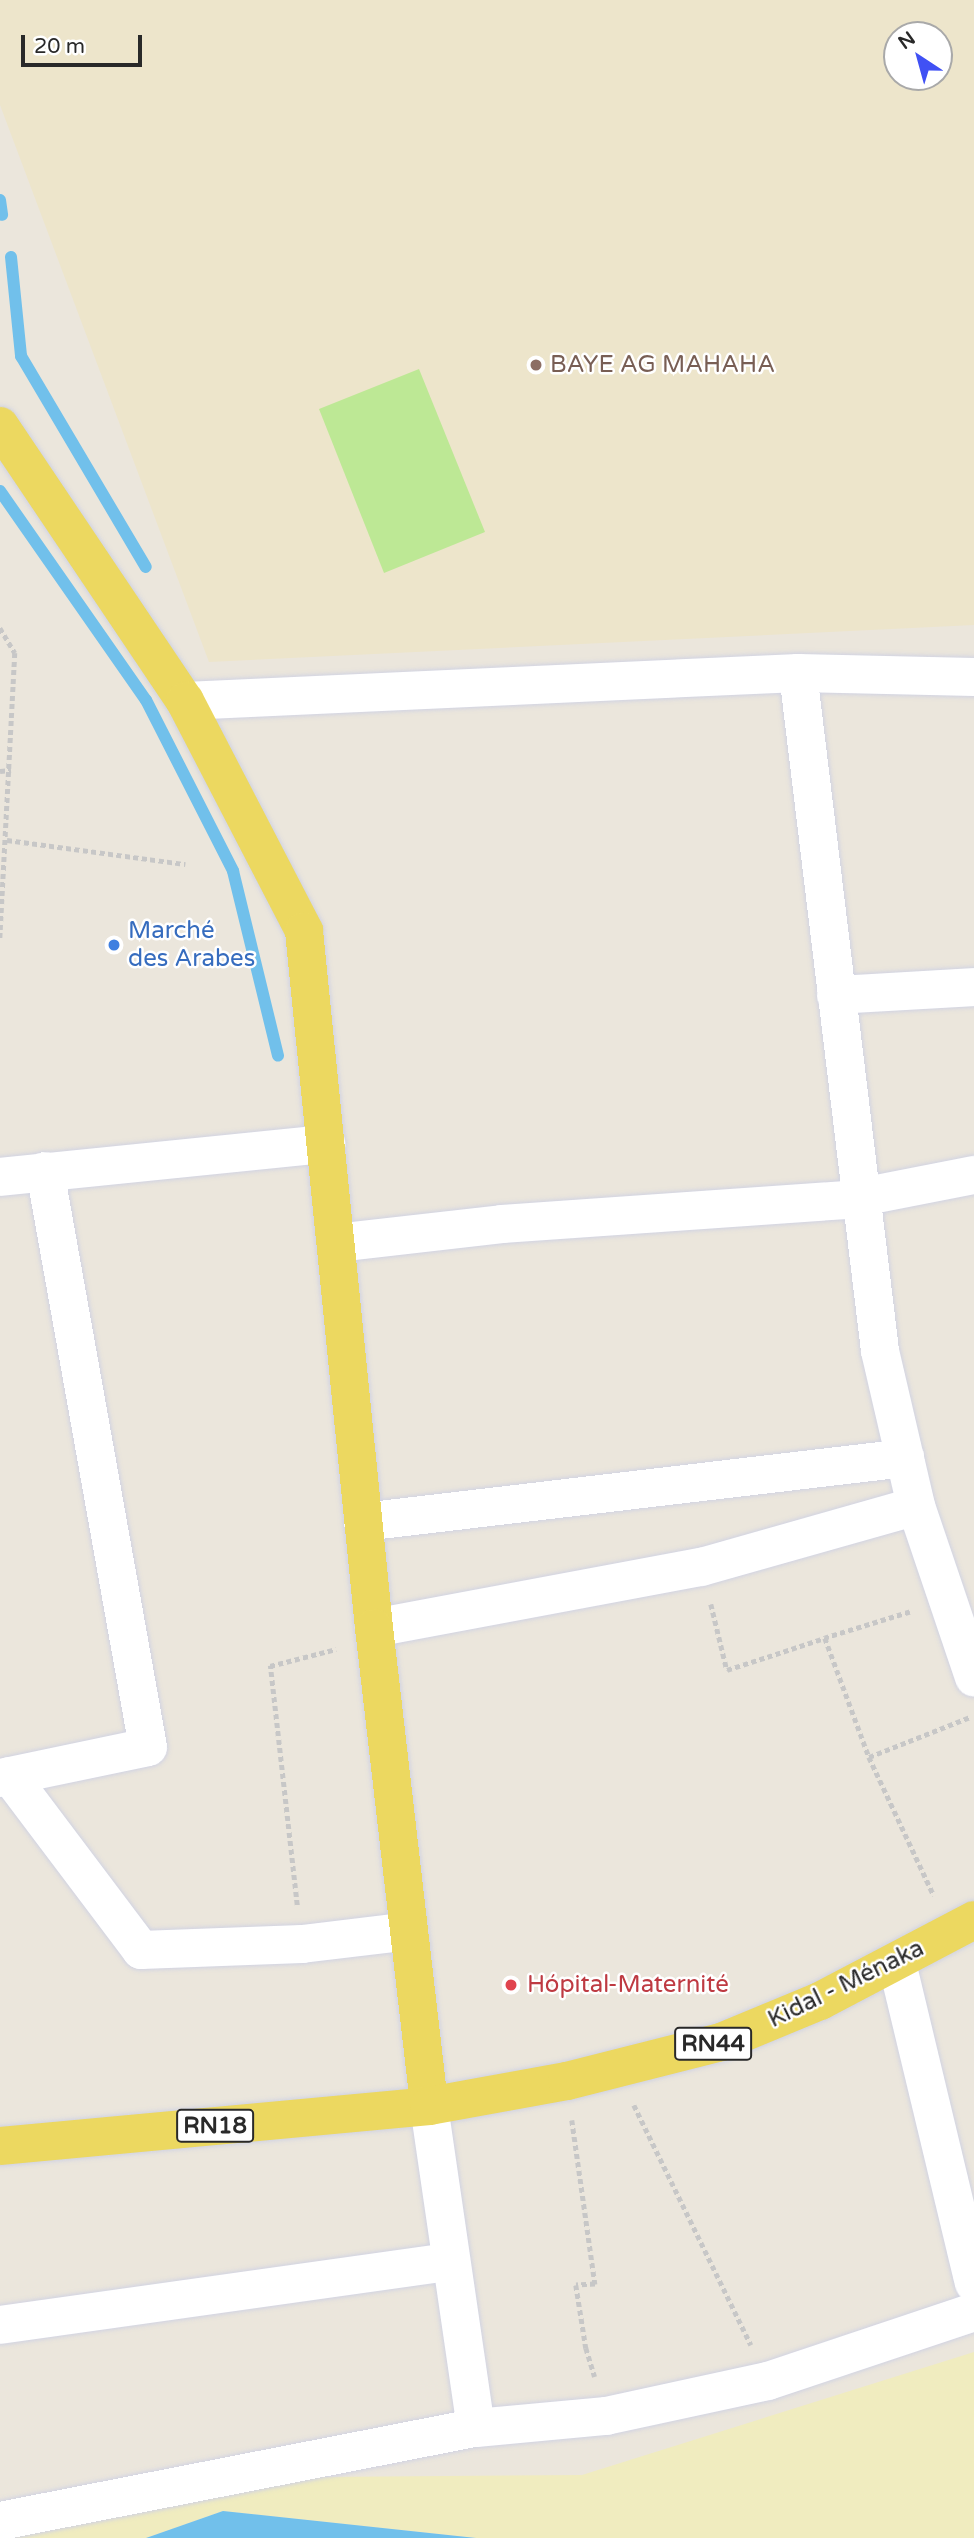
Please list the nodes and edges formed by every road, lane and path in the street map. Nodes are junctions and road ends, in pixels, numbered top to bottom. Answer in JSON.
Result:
{"nodes":[{"id":1,"x":0,"y":426,"type":"edge"},
{"id":2,"x":0,"y":628,"type":"edge"},
{"id":3,"x":798,"y":673,"type":"junction"},
{"id":4,"x":974,"y":677,"type":"edge"},
{"id":5,"x":185,"y":701,"type":"junction"},
{"id":6,"x":11,"y":769,"type":"junction"},
{"id":7,"x":0,"y":771,"type":"edge"},
{"id":8,"x":7,"y":840,"type":"junction"},
{"id":9,"x":185,"y":864,"type":"dead end"},
{"id":10,"x":1,"y":929,"type":"edge"},
{"id":11,"x":0,"y":941,"type":"edge"},
{"id":12,"x":974,"y":987,"type":"edge"},
{"id":13,"x":836,"y":995,"type":"junction"},
{"id":14,"x":326,"y":1144,"type":"junction"},
{"id":15,"x":45,"y":1171,"type":"junction"},
{"id":16,"x":974,"y":1175,"type":"edge"},
{"id":17,"x":0,"y":1177,"type":"edge"},
{"id":18,"x":860,"y":1198,"type":"junction"},
{"id":19,"x":335,"y":1243,"type":"junction"},
{"id":20,"x":905,"y":1458,"type":"junction"},
{"id":21,"x":916,"y":1506,"type":"junction"},
{"id":22,"x":363,"y":1522,"type":"junction"},
{"id":23,"x":701,"y":1567,"type":"junction"},
{"id":24,"x":946,"y":1601,"type":"junction"},
{"id":25,"x":375,"y":1633,"type":"junction"},
{"id":26,"x":825,"y":1638,"type":"junction"},
{"id":27,"x":974,"y":1677,"type":"edge"},
{"id":28,"x":974,"y":1716,"type":"edge"},
{"id":29,"x":869,"y":1757,"type":"junction"},
{"id":30,"x":5,"y":1777,"type":"edge"},
{"id":31,"x":962,"y":1926,"type":"edge"},
{"id":32,"x":409,"y":1931,"type":"junction"},
{"id":33,"x":302,"y":1944,"type":"junction"},
{"id":34,"x":897,"y":1963,"type":"junction"},
{"id":35,"x":616,"y":2069,"type":"junction"},
{"id":36,"x":567,"y":2081,"type":"junction"},
{"id":37,"x":429,"y":2106,"type":"junction"},
{"id":38,"x":0,"y":2146,"type":"edge"},
{"id":39,"x":452,"y":2262,"type":"junction"},
{"id":40,"x":974,"y":2283,"type":"edge"},
{"id":41,"x":974,"y":2312,"type":"edge"},
{"id":42,"x":0,"y":2325,"type":"edge"},
{"id":43,"x":768,"y":2381,"type":"junction"},
{"id":44,"x":606,"y":2416,"type":"junction"},
{"id":45,"x":476,"y":2428,"type":"junction"},
{"id":46,"x":0,"y":2521,"type":"edge"}],
"edges":[{"from":1,"to":5,"type":"main road"},
{"from":2,"to":6,"type":"path"},
{"from":3,"to":4,"type":"street"},
{"from":3,"to":5,"type":"street"},
{"from":3,"to":13,"type":"street"},
{"from":5,"to":14,"type":"main road"},
{"from":6,"to":7,"type":"path"},
{"from":6,"to":8,"type":"path"},
{"from":8,"to":9,"type":"path"},
{"from":8,"to":10,"type":"path"},
{"from":10,"to":11,"type":"path"},
{"from":12,"to":13,"type":"street"},
{"from":13,"to":18,"type":"street"},
{"from":14,"to":15,"type":"street"},
{"from":14,"to":19,"type":"main road"},
{"from":15,"to":17,"type":"street"},
{"from":15,"to":30,"type":"street"},
{"from":16,"to":18,"type":"street"},
{"from":18,"to":19,"type":"street"},
{"from":18,"to":20,"type":"street"},
{"from":19,"to":22,"type":"main road"},
{"from":20,"to":21,"type":"street"},
{"from":20,"to":22,"type":"street"},
{"from":21,"to":23,"type":"street"},
{"from":21,"to":24,"type":"street"},
{"from":22,"to":25,"type":"main road"},
{"from":23,"to":25,"type":"street"},
{"from":23,"to":26,"type":"path"},
{"from":24,"to":26,"type":"path"},
{"from":24,"to":27,"type":"street"},
{"from":25,"to":32,"type":"main road"},
{"from":25,"to":33,"type":"path"},
{"from":26,"to":29,"type":"path"},
{"from":28,"to":29,"type":"path"},
{"from":29,"to":31,"type":"path"},
{"from":30,"to":33,"type":"street"},
{"from":31,"to":34,"type":"main road","name":"Kidal - Ménaka","number":"RN44"},
{"from":32,"to":33,"type":"street"},
{"from":32,"to":37,"type":"main road"},
{"from":34,"to":35,"type":"main road","name":"Kidal - Ménaka","number":"RN44"},
{"from":34,"to":40,"type":"street"},
{"from":35,"to":36,"type":"main road","name":"Kidal - Ménaka","number":"RN44"},
{"from":35,"to":43,"type":"path"},
{"from":36,"to":37,"type":"main road","name":"Kidal - Ménaka","number":"RN44"},
{"from":36,"to":44,"type":"path"},
{"from":37,"to":38,"type":"main road","number":"RN18"},
{"from":37,"to":39,"type":"street"},
{"from":39,"to":42,"type":"street"},
{"from":39,"to":45,"type":"street"},
{"from":41,"to":43,"type":"street"},
{"from":43,"to":44,"type":"street"},
{"from":44,"to":45,"type":"street"},
{"from":45,"to":46,"type":"street"}]}
